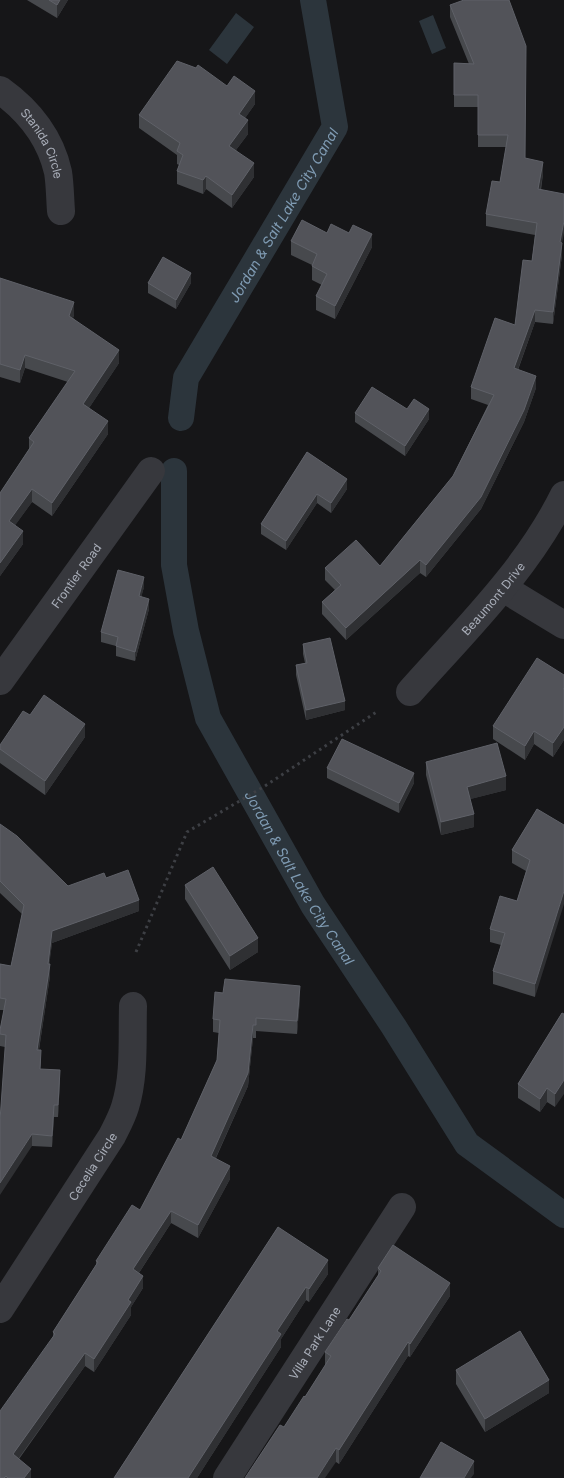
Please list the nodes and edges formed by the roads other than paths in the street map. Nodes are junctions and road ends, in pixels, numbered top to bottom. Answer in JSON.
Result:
{"nodes":[{"id":1,"x":0,"y":90,"type":"edge"},
{"id":2,"x":61,"y":211,"type":"dead end"},
{"id":3,"x":151,"y":471,"type":"dead end"},
{"id":4,"x":564,"y":495,"type":"edge"},
{"id":5,"x":504,"y":588,"type":"junction"},
{"id":6,"x":564,"y":625,"type":"edge"},
{"id":7,"x":0,"y":681,"type":"edge"},
{"id":8,"x":410,"y":692,"type":"dead end"},
{"id":9,"x":133,"y":1006,"type":"dead end"},
{"id":10,"x":402,"y":1207,"type":"dead end"},
{"id":11,"x":0,"y":1309,"type":"edge"},
{"id":12,"x":227,"y":1478,"type":"edge"}],
"edges":[{"from":1,"to":2,"type":"street","name":"Stanida Circle"},
{"from":3,"to":7,"type":"street","name":"Frontier Road"},
{"from":4,"to":5,"type":"street","name":"Beaumont Drive"},
{"from":5,"to":6,"type":"street"},
{"from":5,"to":8,"type":"street","name":"Beaumont Drive"},
{"from":9,"to":11,"type":"street","name":"Cecelia Circle"},
{"from":10,"to":12,"type":"street","name":"Villa Park Lane"}]}
